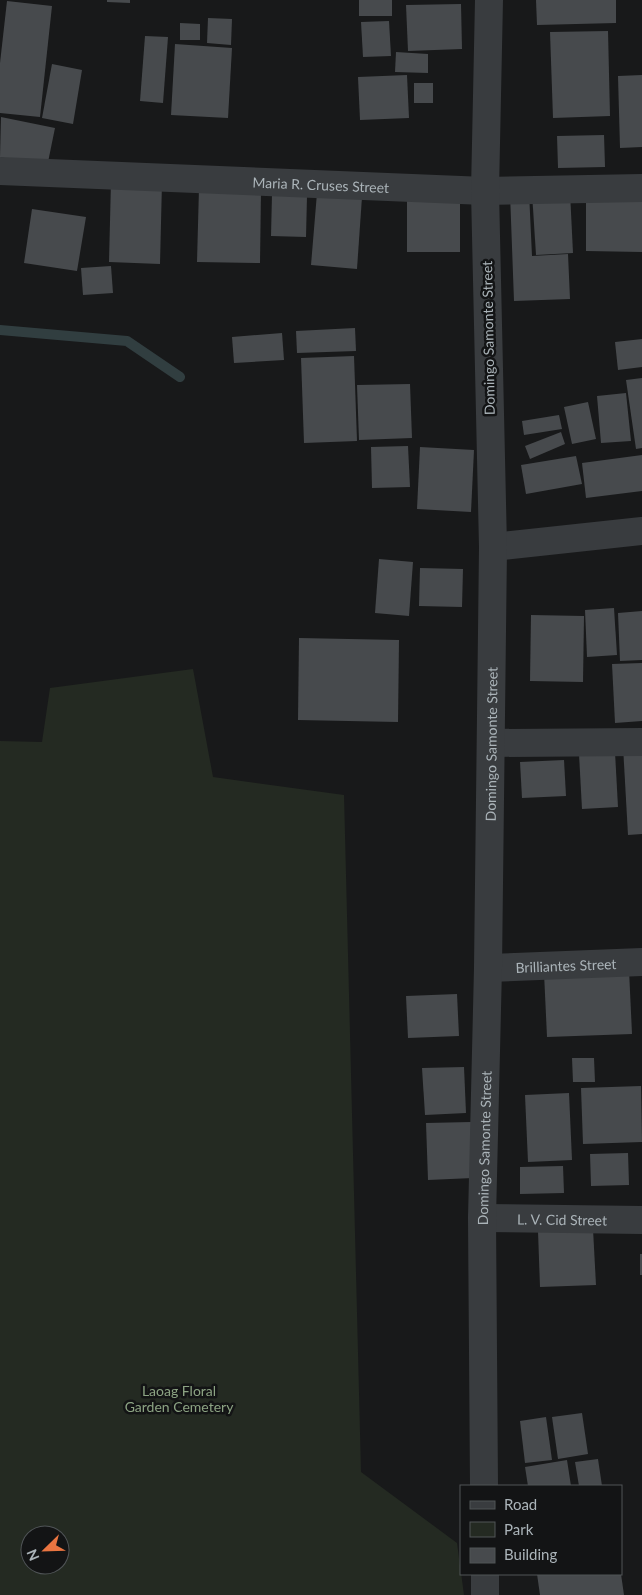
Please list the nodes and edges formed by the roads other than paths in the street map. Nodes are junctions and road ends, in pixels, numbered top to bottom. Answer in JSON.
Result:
{"nodes":[{"id":1,"x":489,"y":0,"type":"edge"},
{"id":2,"x":0,"y":171,"type":"edge"},
{"id":3,"x":642,"y":188,"type":"edge"},
{"id":4,"x":485,"y":191,"type":"junction"},
{"id":5,"x":642,"y":531,"type":"edge"},
{"id":6,"x":493,"y":547,"type":"junction"},
{"id":7,"x":642,"y":742,"type":"edge"},
{"id":8,"x":491,"y":743,"type":"junction"},
{"id":9,"x":642,"y":962,"type":"edge"},
{"id":10,"x":488,"y":968,"type":"junction"},
{"id":11,"x":482,"y":1218,"type":"junction"},
{"id":12,"x":642,"y":1220,"type":"edge"},
{"id":13,"x":484,"y":1485,"type":"edge"},
{"id":14,"x":485,"y":1575,"type":"edge"},
{"id":15,"x":485,"y":1595,"type":"edge"}],
"edges":[{"from":1,"to":4,"type":"street","name":"Domingo Samonte Street"},
{"from":2,"to":4,"type":"street","name":"Maria R. Cruses Street"},
{"from":3,"to":4,"type":"street","name":"Maria R. Cruses Street"},
{"from":4,"to":6,"type":"street","name":"Domingo Samonte Street"},
{"from":5,"to":6,"type":"street"},
{"from":6,"to":8,"type":"street","name":"Domingo Samonte Street"},
{"from":7,"to":8,"type":"street"},
{"from":8,"to":10,"type":"street","name":"Domingo Samonte Street"},
{"from":9,"to":10,"type":"street","name":"Brilliantes Street"},
{"from":10,"to":11,"type":"street","name":"Domingo Samonte Street"},
{"from":11,"to":12,"type":"street","name":"L. V. Cid Street"},
{"from":11,"to":13,"type":"street","name":"Domingo Samonte Street"},
{"from":14,"to":15,"type":"street"}]}
